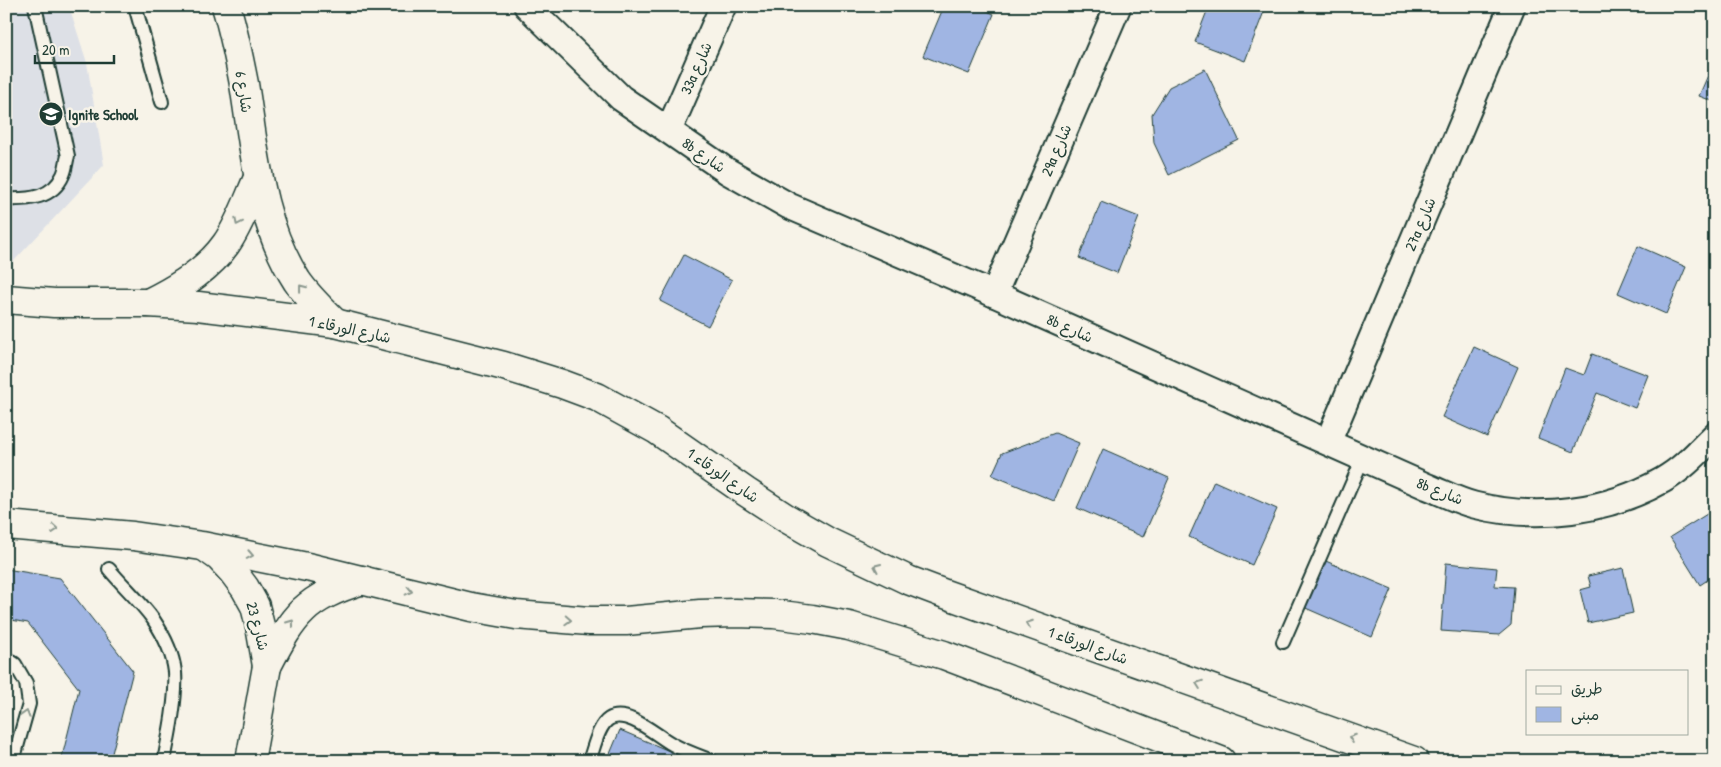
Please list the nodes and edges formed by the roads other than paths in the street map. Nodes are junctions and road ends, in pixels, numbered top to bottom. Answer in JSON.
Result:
{"nodes":[{"id":1,"x":35,"y":6,"type":"edge"},
{"id":2,"x":135,"y":6,"type":"edge"},
{"id":3,"x":226,"y":6,"type":"edge"},
{"id":4,"x":527,"y":6,"type":"edge"},
{"id":5,"x":723,"y":6,"type":"edge"},
{"id":6,"x":1118,"y":6,"type":"edge"},
{"id":7,"x":1512,"y":6,"type":"edge"},
{"id":8,"x":162,"y":102,"type":"dead end"},
{"id":9,"x":669,"y":130,"type":"junction"},
{"id":10,"x":258,"y":178,"type":"junction"},
{"id":11,"x":6,"y":199,"type":"edge"},
{"id":12,"x":994,"y":294,"type":"junction"},
{"id":13,"x":6,"y":299,"type":"edge"},
{"id":14,"x":148,"y":303,"type":"junction"},
{"id":15,"x":335,"y":324,"type":"junction"},
{"id":16,"x":1715,"y":435,"type":"edge"},
{"id":17,"x":1328,"y":442,"type":"junction"},
{"id":18,"x":1363,"y":458,"type":"junction"},
{"id":19,"x":6,"y":525,"type":"edge"},
{"id":20,"x":202,"y":546,"type":"junction"},
{"id":21,"x":109,"y":570,"type":"dead end"},
{"id":22,"x":363,"y":580,"type":"junction"},
{"id":23,"x":1283,"y":642,"type":"dead end"},
{"id":24,"x":6,"y":658,"type":"edge"},
{"id":25,"x":267,"y":666,"type":"junction"},
{"id":26,"x":13,"y":761,"type":"edge"},
{"id":27,"x":164,"y":761,"type":"edge"},
{"id":28,"x":250,"y":761,"type":"edge"},
{"id":29,"x":589,"y":761,"type":"edge"},
{"id":30,"x":712,"y":761,"type":"edge"},
{"id":31,"x":1221,"y":761,"type":"edge"},
{"id":32,"x":1414,"y":761,"type":"edge"}],
"edges":[{"from":1,"to":11,"type":"lane"},
{"from":2,"to":8,"type":"lane"},
{"from":3,"to":10,"type":"main road","name":"شارع 6"},
{"from":4,"to":9,"type":"street","name":"8b شارع"},
{"from":5,"to":9,"type":"street","name":"33a شارع"},
{"from":6,"to":12,"type":"street","name":"29a شارع"},
{"from":7,"to":17,"type":"street","name":"27a شارع"},
{"from":9,"to":12,"type":"street","name":"8b شارع"},
{"from":10,"to":14,"type":"main road","one_way":true},
{"from":15,"to":10,"type":"main road","name":"شارع 6","one_way":true},
{"from":12,"to":17,"type":"street","name":"8b شارع"},
{"from":13,"to":14,"type":"main road","name":"شارع الورقاء 1"},
{"from":14,"to":15,"type":"main road","name":"شارع الورقاء 1"},
{"from":32,"to":15,"type":"main road","name":"شارع الورقاء 1","one_way":true},
{"from":16,"to":18,"type":"street","name":"8b شارع"},
{"from":17,"to":18,"type":"street","name":"8b شارع"},
{"from":18,"to":23,"type":"lane"},
{"from":19,"to":20,"type":"main road","one_way":true},
{"from":20,"to":22,"type":"main road","one_way":true},
{"from":20,"to":25,"type":"main road","name":"شارع 23"},
{"from":21,"to":27,"type":"lane"},
{"from":25,"to":22,"type":"main road","name":"شارع 23","one_way":true},
{"from":22,"to":31,"type":"main road","one_way":true},
{"from":26,"to":24,"type":"lane","one_way":true},
{"from":25,"to":28,"type":"main road","name":"شارع 23"},
{"from":29,"to":30,"type":"lane"}]}
